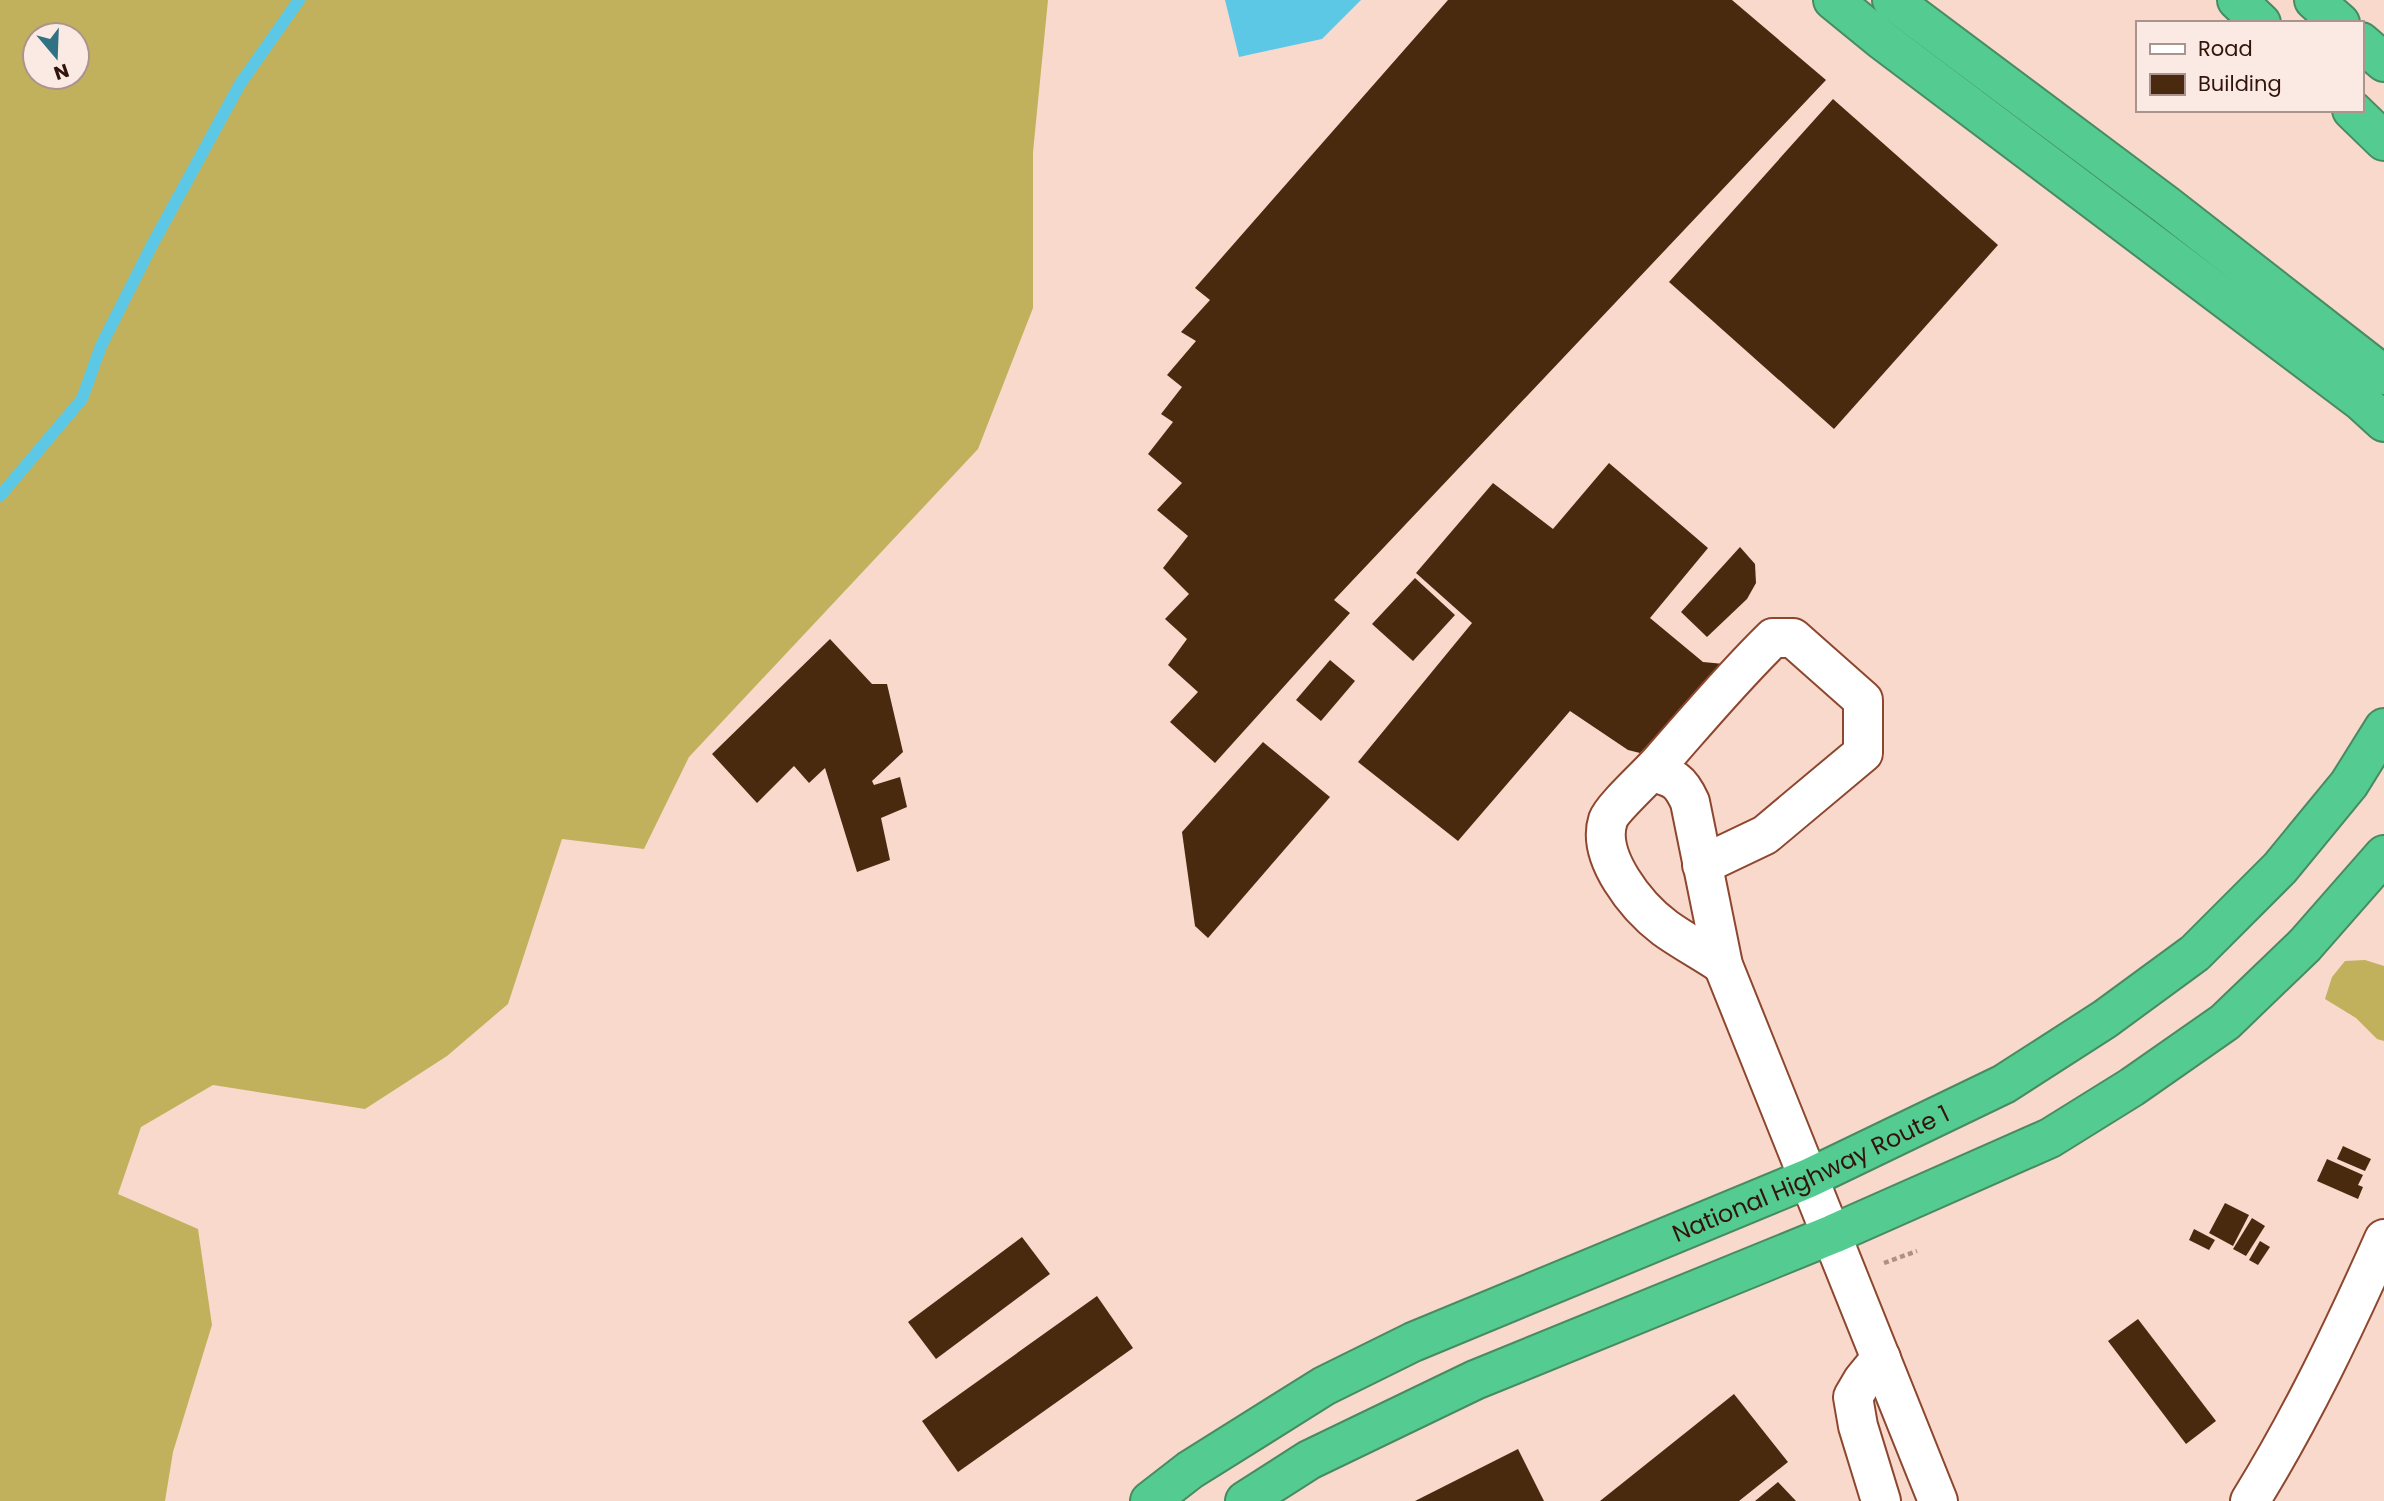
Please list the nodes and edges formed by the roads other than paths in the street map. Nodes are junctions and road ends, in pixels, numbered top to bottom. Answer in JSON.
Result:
{"nodes":[{"id":1,"x":1833,"y":0,"type":"edge"},
{"id":2,"x":1892,"y":0,"type":"edge"},
{"id":3,"x":2237,"y":0,"type":"edge"},
{"id":4,"x":2314,"y":0,"type":"edge"},
{"id":5,"x":2259,"y":21,"type":"edge"},
{"id":6,"x":2338,"y":21,"type":"edge"},
{"id":7,"x":2363,"y":43,"type":"edge"},
{"id":8,"x":2384,"y":62,"type":"edge"},
{"id":9,"x":2354,"y":112,"type":"edge"},
{"id":10,"x":2384,"y":141,"type":"edge"},
{"id":11,"x":2384,"y":375,"type":"edge"},
{"id":12,"x":2384,"y":422,"type":"edge"},
{"id":13,"x":2384,"y":728,"type":"edge"},
{"id":14,"x":1652,"y":772,"type":"junction"},
{"id":15,"x":2384,"y":855,"type":"edge"},
{"id":16,"x":1702,"y":865,"type":"junction"},
{"id":17,"x":1723,"y":965,"type":"junction"},
{"id":18,"x":1808,"y":1178,"type":"junction"},
{"id":19,"x":1833,"y":1234,"type":"junction"},
{"id":20,"x":2384,"y":1239,"type":"edge"},
{"id":21,"x":2374,"y":1287,"type":"edge"},
{"id":22,"x":1881,"y":1358,"type":"junction"},
{"id":23,"x":1150,"y":1501,"type":"edge"},
{"id":24,"x":1245,"y":1501,"type":"edge"},
{"id":25,"x":1881,"y":1501,"type":"edge"},
{"id":26,"x":1938,"y":1501,"type":"edge"},
{"id":27,"x":2250,"y":1501,"type":"edge"}],
"edges":[{"from":1,"to":12,"type":"highway"},
{"from":2,"to":11,"type":"highway"},
{"from":3,"to":5,"type":"highway"},
{"from":4,"to":6,"type":"highway"},
{"from":7,"to":8,"type":"highway"},
{"from":9,"to":10,"type":"highway"},
{"from":13,"to":18,"type":"highway","name":"National Highway Route 1"},
{"from":14,"to":16,"type":"street"},
{"from":14,"to":16,"type":"street"},
{"from":14,"to":17,"type":"street"},
{"from":15,"to":19,"type":"highway"},
{"from":16,"to":17,"type":"street"},
{"from":17,"to":18,"type":"street"},
{"from":18,"to":19,"type":"street"},
{"from":18,"to":23,"type":"highway","name":"National Highway Route 1"},
{"from":19,"to":22,"type":"street"},
{"from":19,"to":24,"type":"highway"},
{"from":20,"to":21,"type":"street"},
{"from":21,"to":27,"type":"street"},
{"from":22,"to":25,"type":"street"},
{"from":22,"to":26,"type":"street"}]}
